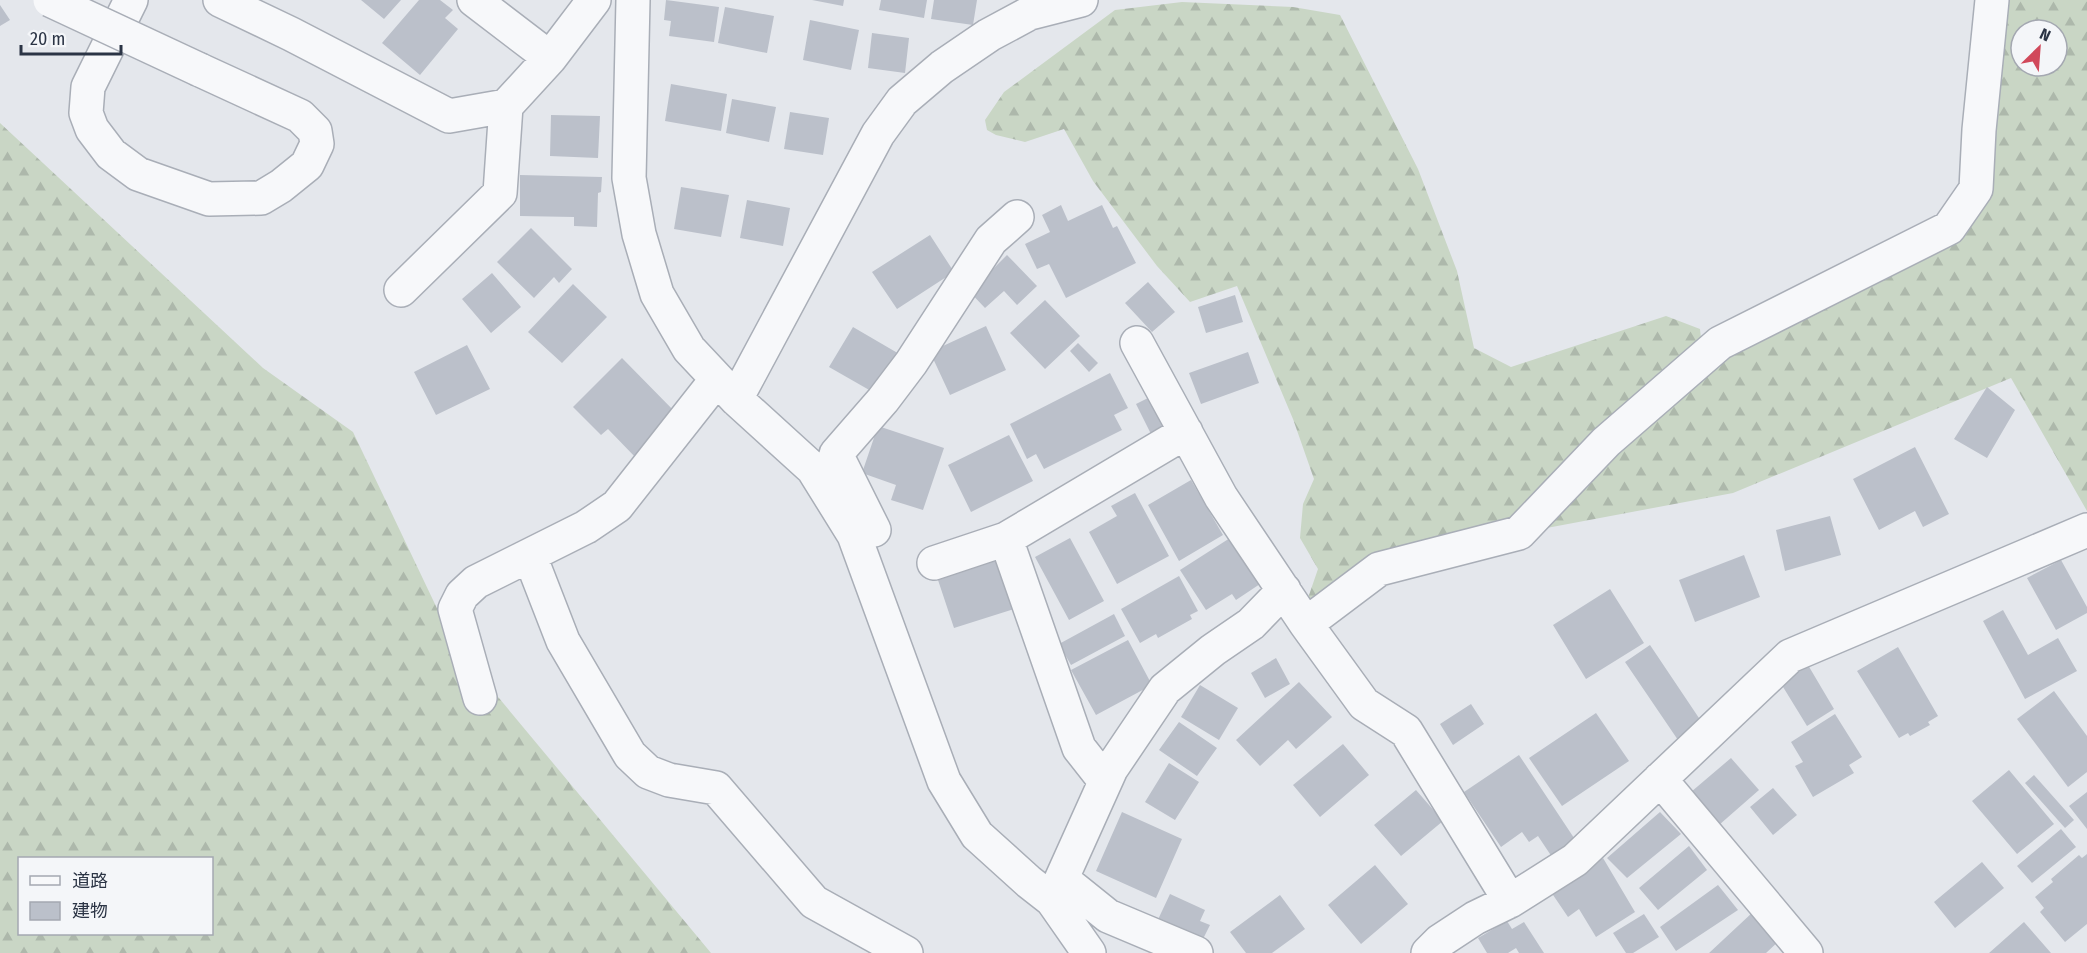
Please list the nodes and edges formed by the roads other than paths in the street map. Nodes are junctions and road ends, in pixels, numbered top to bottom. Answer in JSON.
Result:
{"nodes":[{"id":1,"x":50,"y":0,"type":"edge"},
{"id":2,"x":131,"y":0,"type":"edge"},
{"id":3,"x":220,"y":0,"type":"edge"},
{"id":4,"x":474,"y":0,"type":"edge"},
{"id":5,"x":594,"y":0,"type":"edge"},
{"id":6,"x":633,"y":0,"type":"edge"},
{"id":7,"x":1081,"y":0,"type":"edge"},
{"id":8,"x":1992,"y":0,"type":"edge"},
{"id":9,"x":550,"y":58,"type":"junction"},
{"id":10,"x":506,"y":106,"type":"junction"},
{"id":11,"x":1017,"y":217,"type":"dead end"},
{"id":12,"x":401,"y":290,"type":"dead end"},
{"id":13,"x":1137,"y":343,"type":"dead end"},
{"id":14,"x":726,"y":389,"type":"junction"},
{"id":15,"x":1186,"y":432,"type":"junction"},
{"id":16,"x":2087,"y":530,"type":"edge"},
{"id":17,"x":1006,"y":539,"type":"junction"},
{"id":18,"x":530,"y":556,"type":"junction"},
{"id":19,"x":934,"y":563,"type":"dead end"},
{"id":20,"x":870,"y":577,"type":"junction"},
{"id":21,"x":1284,"y":590,"type":"junction"},
{"id":22,"x":1306,"y":624,"type":"junction"},
{"id":23,"x":480,"y":698,"type":"dead end"},
{"id":24,"x":1660,"y":779,"type":"junction"},
{"id":25,"x":1105,"y":781,"type":"junction"},
{"id":26,"x":1057,"y":890,"type":"junction"},
{"id":27,"x":1510,"y":901,"type":"junction"},
{"id":28,"x":906,"y":953,"type":"edge"},
{"id":29,"x":1089,"y":953,"type":"edge"},
{"id":30,"x":1196,"y":953,"type":"edge"},
{"id":31,"x":1428,"y":953,"type":"edge"},
{"id":32,"x":1806,"y":953,"type":"edge"}],
"edges":[{"from":1,"to":2,"type":"street","bridge":true},
{"from":3,"to":10,"type":"street"},
{"from":4,"to":9,"type":"street"},
{"from":5,"to":9,"type":"street"},
{"from":6,"to":14,"type":"street"},
{"from":7,"to":14,"type":"street"},
{"from":8,"to":22,"type":"street"},
{"from":9,"to":10,"type":"street"},
{"from":10,"to":12,"type":"street"},
{"from":11,"to":20,"type":"street"},
{"from":13,"to":15,"type":"street"},
{"from":14,"to":18,"type":"street"},
{"from":14,"to":20,"type":"street"},
{"from":15,"to":17,"type":"street"},
{"from":15,"to":21,"type":"street"},
{"from":16,"to":24,"type":"street"},
{"from":17,"to":19,"type":"street"},
{"from":17,"to":25,"type":"street"},
{"from":18,"to":23,"type":"street"},
{"from":18,"to":28,"type":"street"},
{"from":20,"to":26,"type":"street"},
{"from":21,"to":22,"type":"street"},
{"from":21,"to":25,"type":"street"},
{"from":22,"to":27,"type":"street"},
{"from":24,"to":27,"type":"street"},
{"from":24,"to":32,"type":"street"},
{"from":25,"to":26,"type":"street"},
{"from":26,"to":29,"type":"street"},
{"from":26,"to":30,"type":"street"},
{"from":27,"to":31,"type":"street"}]}
